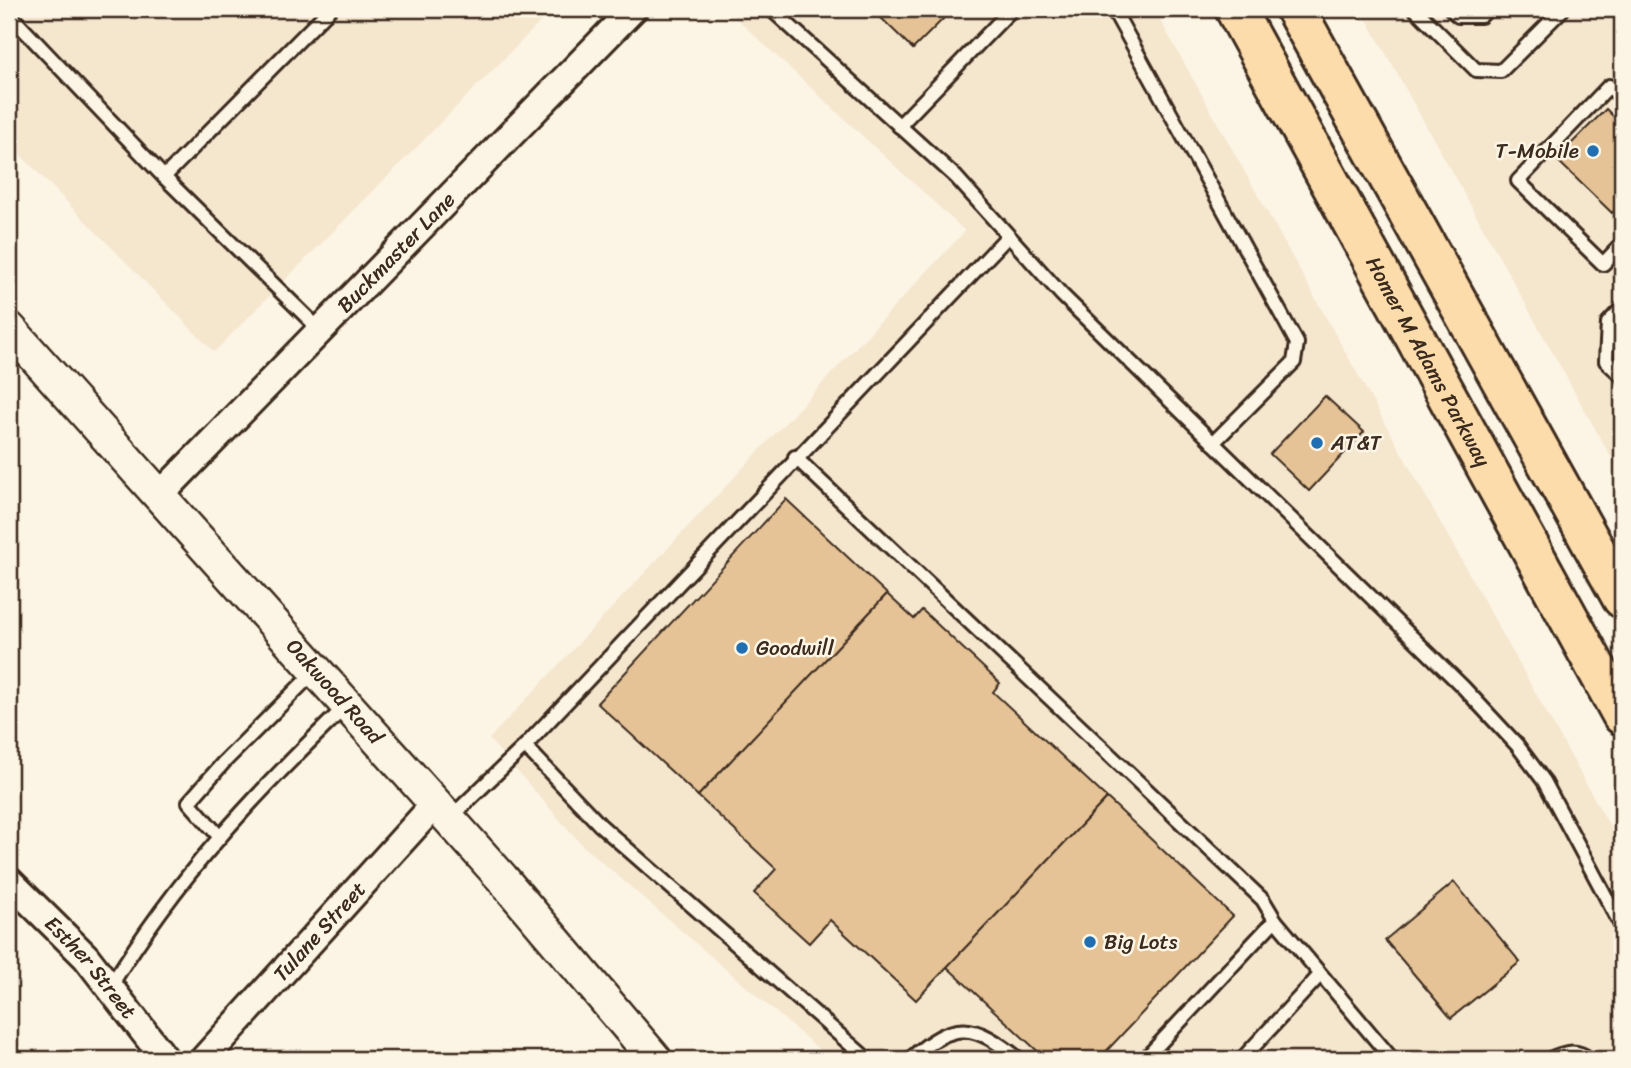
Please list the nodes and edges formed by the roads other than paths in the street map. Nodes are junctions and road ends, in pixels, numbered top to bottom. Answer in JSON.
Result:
{"nodes":[{"id":1,"x":331,"y":9,"type":"edge"},
{"id":2,"x":633,"y":9,"type":"edge"},
{"id":3,"x":771,"y":9,"type":"edge"},
{"id":4,"x":1012,"y":9,"type":"edge"},
{"id":5,"x":1113,"y":9,"type":"edge"},
{"id":6,"x":1235,"y":9,"type":"edge"},
{"id":7,"x":1294,"y":9,"type":"edge"},
{"id":8,"x":1415,"y":9,"type":"edge"},
{"id":9,"x":1451,"y":9,"type":"edge"},
{"id":10,"x":1488,"y":9,"type":"edge"},
{"id":11,"x":1563,"y":9,"type":"edge"},
{"id":12,"x":1618,"y":9,"type":"edge"},
{"id":13,"x":9,"y":13,"type":"edge"},
{"id":14,"x":1622,"y":13,"type":"edge"},
{"id":15,"x":1622,"y":98,"type":"edge"},
{"id":16,"x":900,"y":126,"type":"junction"},
{"id":17,"x":164,"y":177,"type":"junction"},
{"id":18,"x":1008,"y":236,"type":"junction"},
{"id":19,"x":1622,"y":244,"type":"edge"},
{"id":20,"x":1622,"y":307,"type":"edge"},
{"id":21,"x":9,"y":328,"type":"edge"},
{"id":22,"x":318,"y":329,"type":"junction"},
{"id":23,"x":1622,"y":376,"type":"edge"},
{"id":24,"x":1213,"y":443,"type":"junction"},
{"id":25,"x":795,"y":457,"type":"junction"},
{"id":26,"x":159,"y":496,"type":"junction"},
{"id":27,"x":1622,"y":598,"type":"edge"},
{"id":28,"x":316,"y":671,"type":"junction"},
{"id":29,"x":347,"y":705,"type":"junction"},
{"id":30,"x":1622,"y":715,"type":"edge"},
{"id":31,"x":525,"y":746,"type":"junction"},
{"id":32,"x":442,"y":811,"type":"junction"},
{"id":33,"x":218,"y":835,"type":"junction"},
{"id":34,"x":9,"y":881,"type":"edge"},
{"id":35,"x":1275,"y":920,"type":"junction"},
{"id":36,"x":1622,"y":927,"type":"edge"},
{"id":37,"x":1320,"y":975,"type":"junction"},
{"id":38,"x":110,"y":987,"type":"junction"},
{"id":39,"x":166,"y":1059,"type":"edge"},
{"id":40,"x":204,"y":1059,"type":"edge"},
{"id":41,"x":655,"y":1059,"type":"edge"},
{"id":42,"x":867,"y":1059,"type":"edge"},
{"id":43,"x":910,"y":1059,"type":"edge"},
{"id":44,"x":1019,"y":1059,"type":"edge"},
{"id":45,"x":1145,"y":1059,"type":"edge"},
{"id":46,"x":1242,"y":1059,"type":"edge"},
{"id":47,"x":1392,"y":1059,"type":"edge"},
{"id":48,"x":1550,"y":1059,"type":"edge"},
{"id":49,"x":1590,"y":1059,"type":"edge"}],
"edges":[{"from":1,"to":17,"type":"lane"},
{"from":2,"to":22,"type":"street","name":"Buckmaster Lane"},
{"from":3,"to":16,"type":"lane"},
{"from":4,"to":16,"type":"lane"},
{"from":5,"to":24,"type":"lane"},
{"from":6,"to":30,"type":"main road","name":"Homer M Adams Parkway"},
{"from":7,"to":27,"type":"main road"},
{"from":8,"to":11,"type":"lane"},
{"from":9,"to":10,"type":"lane"},
{"from":12,"to":14,"type":"lane"},
{"from":13,"to":17,"type":"lane"},
{"from":15,"to":19,"type":"lane"},
{"from":16,"to":18,"type":"lane"},
{"from":17,"to":22,"type":"lane"},
{"from":18,"to":24,"type":"lane"},
{"from":18,"to":25,"type":"lane"},
{"from":20,"to":23,"type":"lane"},
{"from":21,"to":26,"type":"street","name":"Oakwood Road"},
{"from":22,"to":26,"type":"street","name":"Buckmaster Lane"},
{"from":24,"to":36,"type":"lane"},
{"from":25,"to":31,"type":"lane"},
{"from":25,"to":35,"type":"lane"},
{"from":26,"to":28,"type":"street","name":"Oakwood Road"},
{"from":28,"to":29,"type":"street","name":"Oakwood Road"},
{"from":28,"to":33,"type":"lane"},
{"from":29,"to":32,"type":"street","name":"Oakwood Road"},
{"from":29,"to":33,"type":"lane"},
{"from":31,"to":32,"type":"lane"},
{"from":31,"to":42,"type":"lane"},
{"from":32,"to":40,"type":"street","name":"Tulane Street"},
{"from":32,"to":41,"type":"street","name":"Oakwood Road"},
{"from":33,"to":38,"type":"lane"},
{"from":34,"to":38,"type":"street","name":"Esther Street"},
{"from":35,"to":37,"type":"lane"},
{"from":35,"to":45,"type":"lane"},
{"from":37,"to":46,"type":"lane"},
{"from":37,"to":47,"type":"lane"},
{"from":38,"to":39,"type":"street","name":"Esther Street"},
{"from":43,"to":44,"type":"lane"},
{"from":48,"to":49,"type":"lane"}]}
